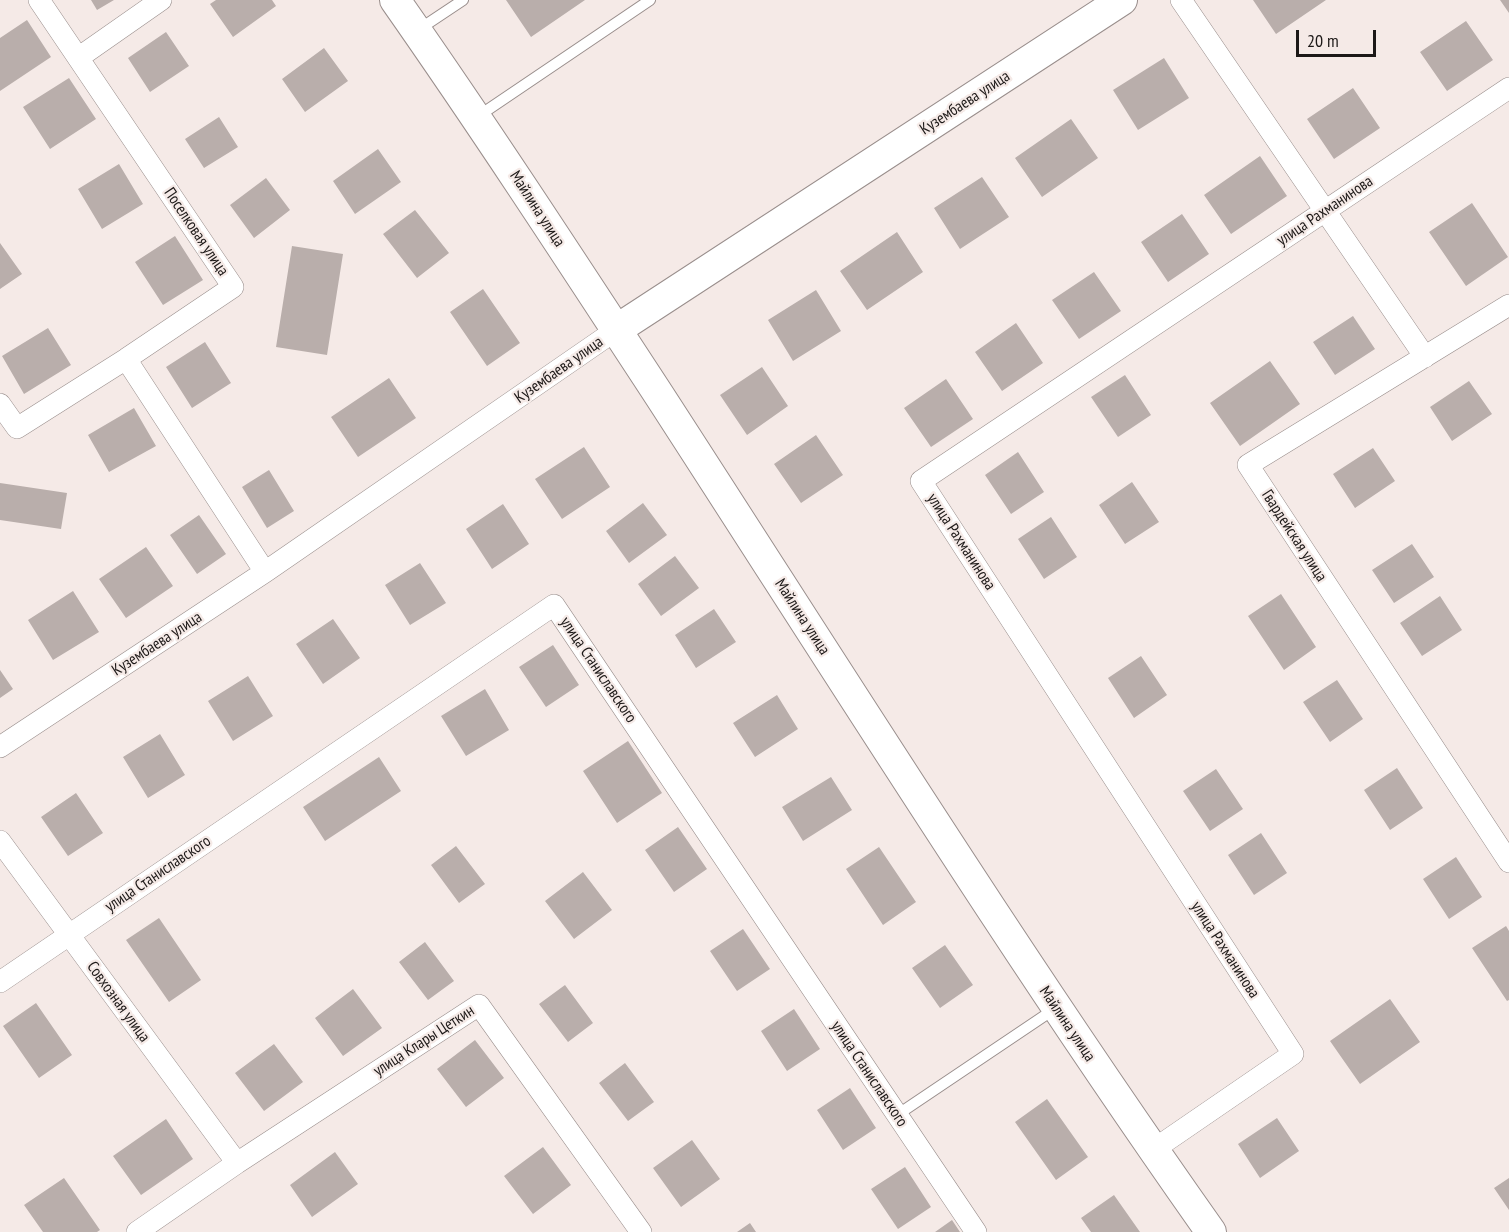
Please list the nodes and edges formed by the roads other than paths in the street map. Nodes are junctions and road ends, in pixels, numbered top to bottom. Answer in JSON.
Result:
{"nodes":[{"id":1,"x":39,"y":0,"type":"edge"},
{"id":2,"x":161,"y":0,"type":"edge"},
{"id":3,"x":395,"y":0,"type":"edge"},
{"id":4,"x":463,"y":0,"type":"edge"},
{"id":5,"x":650,"y":0,"type":"edge"},
{"id":6,"x":1122,"y":0,"type":"edge"},
{"id":7,"x":1180,"y":0,"type":"edge"},
{"id":8,"x":417,"y":31,"type":"junction"},
{"id":9,"x":78,"y":58,"type":"junction"},
{"id":10,"x":1509,"y":88,"type":"edge"},
{"id":11,"x":477,"y":117,"type":"junction"},
{"id":12,"x":1325,"y":211,"type":"junction"},
{"id":13,"x":1509,"y":305,"type":"edge"},
{"id":14,"x":616,"y":330,"type":"junction"},
{"id":15,"x":1425,"y":357,"type":"junction"},
{"id":16,"x":126,"y":359,"type":"junction"},
{"id":17,"x":0,"y":404,"type":"edge"},
{"id":18,"x":265,"y":572,"type":"junction"},
{"id":19,"x":0,"y":747,"type":"edge"},
{"id":20,"x":0,"y":841,"type":"edge"},
{"id":21,"x":1509,"y":862,"type":"edge"},
{"id":22,"x":69,"y":935,"type":"junction"},
{"id":23,"x":0,"y":982,"type":"edge"},
{"id":24,"x":1056,"y":1008,"type":"junction"},
{"id":25,"x":897,"y":1115,"type":"junction"},
{"id":26,"x":1154,"y":1150,"type":"junction"},
{"id":27,"x":237,"y":1163,"type":"junction"},
{"id":28,"x":137,"y":1232,"type":"edge"},
{"id":29,"x":641,"y":1232,"type":"edge"},
{"id":30,"x":976,"y":1232,"type":"edge"},
{"id":31,"x":1211,"y":1232,"type":"edge"}],
"edges":[{"from":1,"to":9,"type":"street","name":"Поселковая улица"},
{"from":2,"to":9,"type":"street"},
{"from":3,"to":8,"type":"main road","name":"Майлина улица"},
{"from":4,"to":8,"type":"lane"},
{"from":5,"to":11,"type":"lane"},
{"from":6,"to":14,"type":"main road","name":"Кузембаева улица"},
{"from":7,"to":12,"type":"street"},
{"from":8,"to":11,"type":"main road","name":"Майлина улица"},
{"from":9,"to":16,"type":"street","name":"Поселковая улица"},
{"from":10,"to":12,"type":"street","name":"улица Рахманинова"},
{"from":11,"to":14,"type":"main road","name":"Майлина улица"},
{"from":12,"to":15,"type":"street"},
{"from":12,"to":26,"type":"street","name":"улица Рахманинова"},
{"from":13,"to":15,"type":"street","name":"Гвардейская улица"},
{"from":14,"to":18,"type":"street","name":"Кузембаева улица"},
{"from":14,"to":24,"type":"main road","name":"Майлина улица"},
{"from":15,"to":21,"type":"street","name":"Гвардейская улица"},
{"from":16,"to":17,"type":"street","name":"Поселковая улица"},
{"from":16,"to":18,"type":"street"},
{"from":18,"to":19,"type":"street","name":"Кузембаева улица"},
{"from":20,"to":22,"type":"street","name":"Совхозная улица"},
{"from":22,"to":23,"type":"street","name":"улица Станиславского"},
{"from":22,"to":25,"type":"street","name":"улица Станиславского"},
{"from":22,"to":27,"type":"street","name":"Совхозная улица"},
{"from":24,"to":25,"type":"lane"},
{"from":24,"to":26,"type":"main road","name":"Майлина улица"},
{"from":25,"to":30,"type":"street","name":"улица Станиславского"},
{"from":26,"to":31,"type":"main road","name":"Майлина улица"},
{"from":27,"to":28,"type":"street","name":"улица Клары Цеткин"},
{"from":27,"to":29,"type":"street","name":"улица Клары Цеткин"}]}
